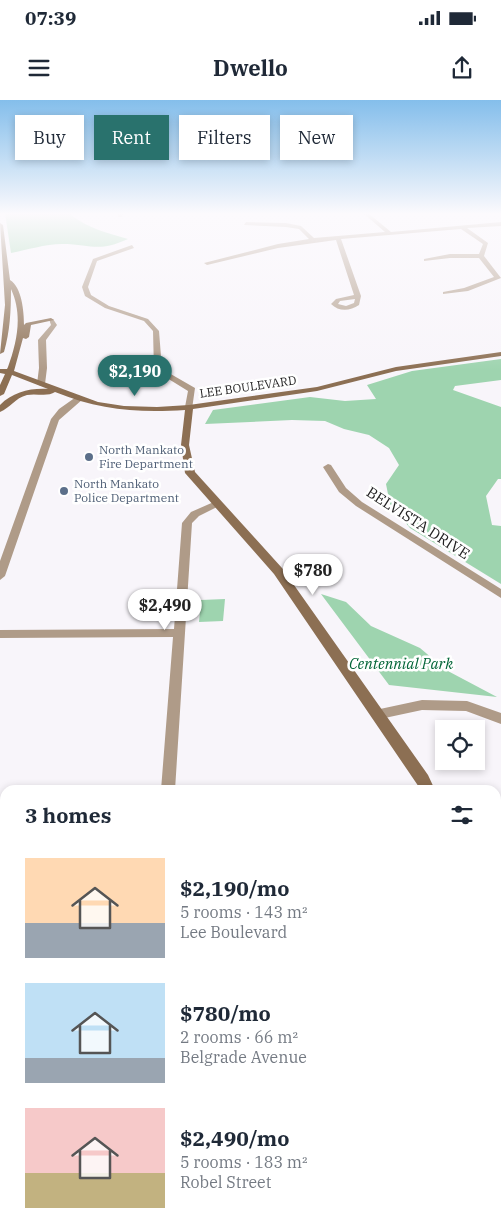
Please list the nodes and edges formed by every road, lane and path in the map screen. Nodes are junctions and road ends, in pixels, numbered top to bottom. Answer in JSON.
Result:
{"nodes":[{"id":1,"x":5,"y":266,"type":"edge"},
{"id":2,"x":93,"y":266,"type":"edge"},
{"id":3,"x":348,"y":266,"type":"edge"},
{"id":4,"x":489,"y":266,"type":"edge"},
{"id":5,"x":7,"y":278,"type":"junction"},
{"id":6,"x":446,"y":293,"type":"dead end"},
{"id":7,"x":358,"y":296,"type":"dead end"},
{"id":8,"x":21,"y":312,"type":"junction"},
{"id":9,"x":51,"y":320,"type":"junction"},
{"id":10,"x":0,"y":352,"type":"edge"},
{"id":11,"x":501,"y":354,"type":"edge"},
{"id":12,"x":17,"y":356,"type":"junction"},
{"id":13,"x":0,"y":371,"type":"edge"},
{"id":14,"x":11,"y":372,"type":"junction"},
{"id":15,"x":41,"y":384,"type":"junction"},
{"id":16,"x":61,"y":392,"type":"junction"},
{"id":17,"x":0,"y":394,"type":"edge"},
{"id":18,"x":79,"y":399,"type":"junction"},
{"id":19,"x":189,"y":407,"type":"junction"},
{"id":20,"x":0,"y":410,"type":"edge"},
{"id":21,"x":328,"y":467,"type":"dead end"},
{"id":22,"x":216,"y":504,"type":"junction"},
{"id":23,"x":0,"y":576,"type":"edge"},
{"id":24,"x":501,"y":594,"type":"edge"},
{"id":25,"x":179,"y":633,"type":"junction"},
{"id":26,"x":0,"y":634,"type":"edge"},
{"id":27,"x":380,"y":714,"type":"junction"},
{"id":28,"x":501,"y":719,"type":"edge"},
{"id":29,"x":168,"y":785,"type":"edge"},
{"id":30,"x":426,"y":785,"type":"edge"}],
"edges":[{"from":1,"to":5,"type":"main road"},
{"from":2,"to":19,"type":"street"},
{"from":3,"to":7,"type":"street"},
{"from":4,"to":6,"type":"street"},
{"from":5,"to":8,"type":"main road"},
{"from":5,"to":10,"type":"main road"},
{"from":8,"to":9,"type":"main road"},
{"from":8,"to":12,"type":"main road"},
{"from":9,"to":12,"type":"main road"},
{"from":9,"to":15,"type":"street"},
{"from":11,"to":19,"type":"main road","name":"LEE BOULEVARD"},
{"from":12,"to":14,"type":"main road"},
{"from":13,"to":14,"type":"main road","name":"LEE BOULEVARD"},
{"from":14,"to":15,"type":"main road","name":"LEE BOULEVARD"},
{"from":14,"to":17,"type":"main road"},
{"from":15,"to":16,"type":"main road","name":"LEE BOULEVARD"},
{"from":16,"to":18,"type":"main road","name":"LEE BOULEVARD"},
{"from":16,"to":20,"type":"main road"},
{"from":18,"to":19,"type":"main road","name":"LEE BOULEVARD"},
{"from":18,"to":23,"type":"street"},
{"from":19,"to":22,"type":"main road"},
{"from":21,"to":24,"type":"street","name":"BELVISTA DRIVE"},
{"from":22,"to":25,"type":"street"},
{"from":22,"to":27,"type":"main road"},
{"from":25,"to":26,"type":"street"},
{"from":25,"to":29,"type":"street"},
{"from":27,"to":28,"type":"street"},
{"from":27,"to":30,"type":"main road"}]}
